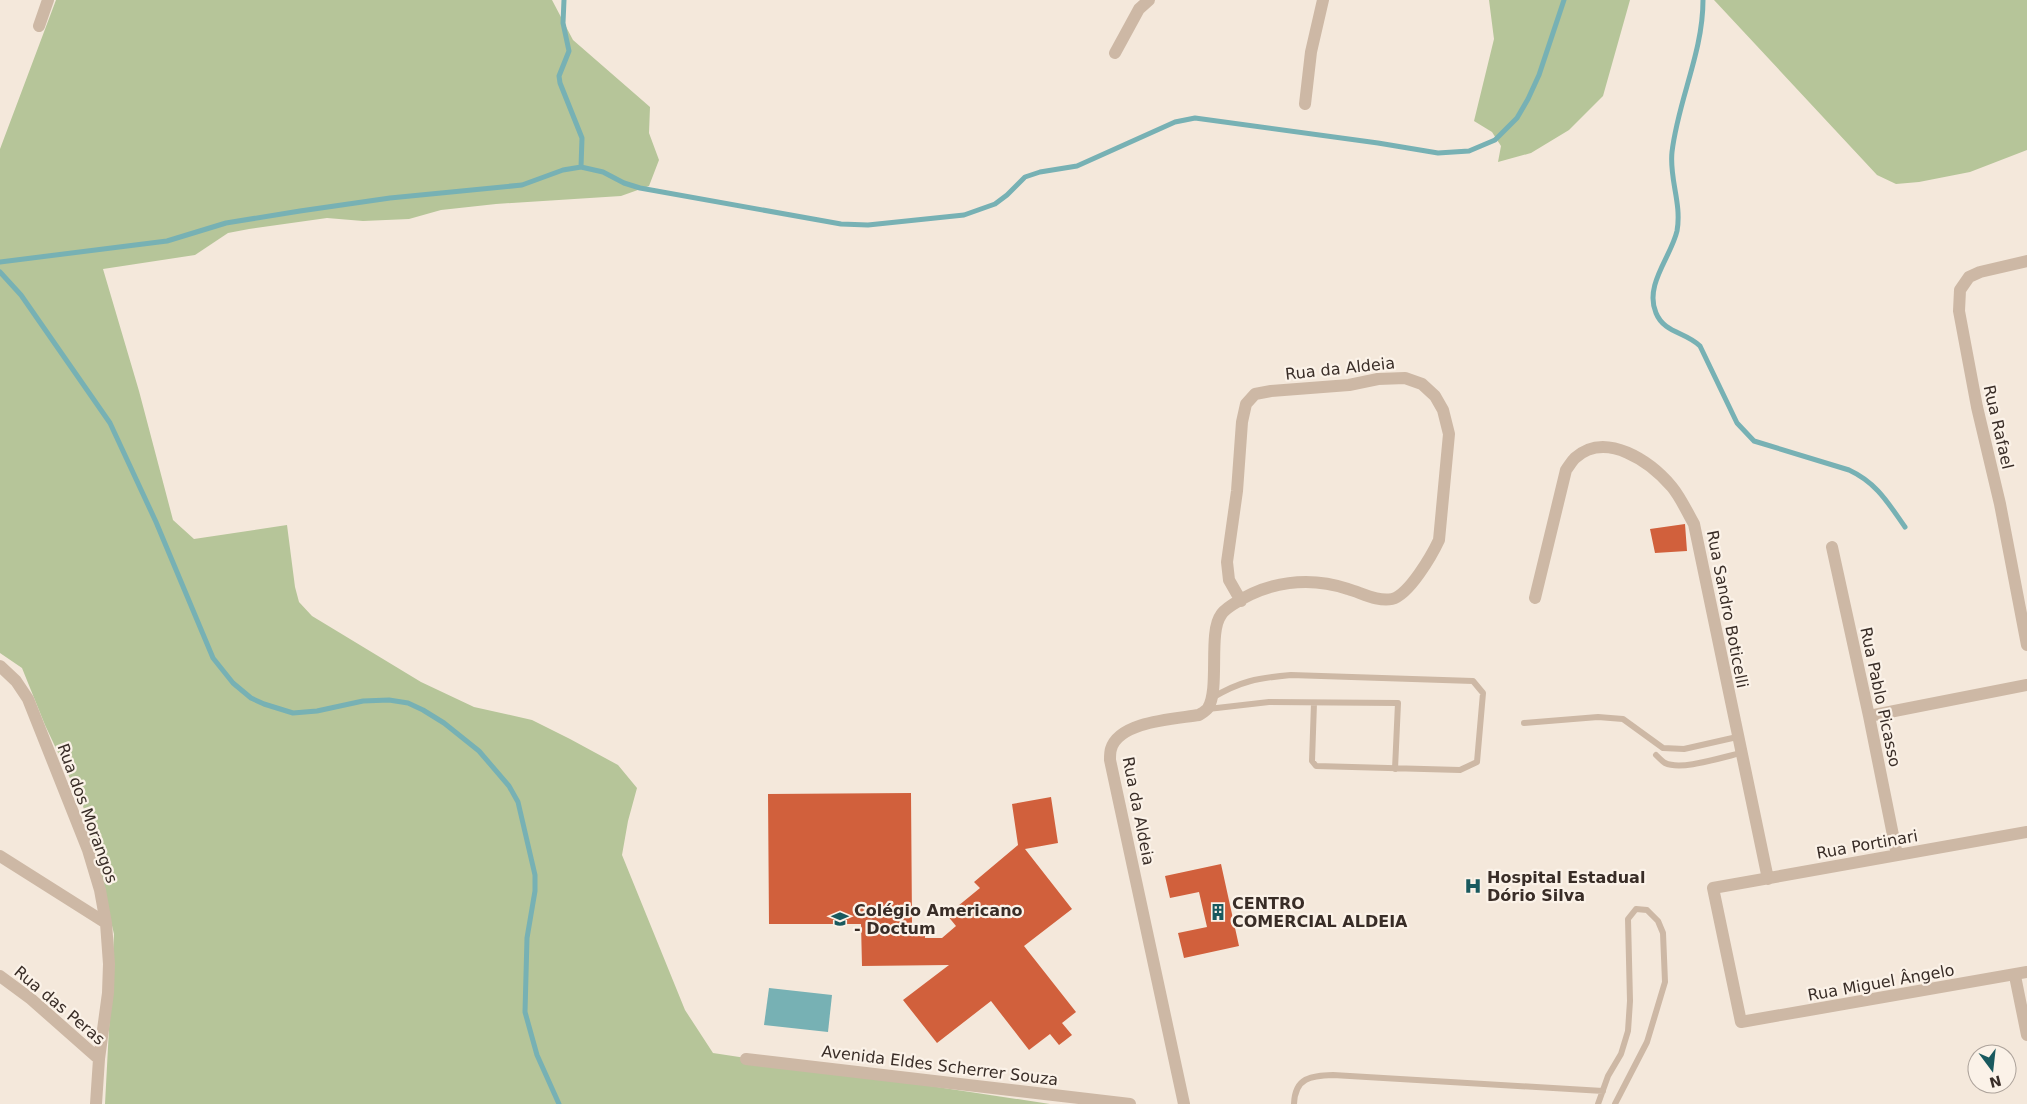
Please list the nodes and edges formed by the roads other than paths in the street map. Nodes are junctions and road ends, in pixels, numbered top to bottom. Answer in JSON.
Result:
{"nodes":[{"id":1,"x":48,"y":0,"type":"edge"},
{"id":2,"x":1149,"y":0,"type":"edge"},
{"id":3,"x":1323,"y":0,"type":"edge"},
{"id":4,"x":39,"y":26,"type":"dead end"},
{"id":5,"x":1115,"y":52,"type":"dead end"},
{"id":6,"x":1305,"y":104,"type":"dead end"},
{"id":7,"x":2027,"y":262,"type":"edge"},
{"id":8,"x":1832,"y":547,"type":"dead end"},
{"id":9,"x":1535,"y":598,"type":"dead end"},
{"id":10,"x":1240,"y":601,"type":"junction"},
{"id":11,"x":2027,"y":644,"type":"edge"},
{"id":12,"x":0,"y":666,"type":"edge"},
{"id":13,"x":2027,"y":685,"type":"edge"},
{"id":14,"x":1314,"y":703,"type":"junction"},
{"id":15,"x":1209,"y":704,"type":"junction"},
{"id":16,"x":1870,"y":716,"type":"junction"},
{"id":17,"x":1524,"y":723,"type":"dead end"},
{"id":18,"x":1737,"y":737,"type":"junction"},
{"id":19,"x":1741,"y":752,"type":"junction"},
{"id":20,"x":1656,"y":755,"type":"dead end"},
{"id":21,"x":1396,"y":769,"type":"junction"},
{"id":22,"x":2027,"y":832,"type":"edge"},
{"id":23,"x":1897,"y":855,"type":"junction"},
{"id":24,"x":0,"y":856,"type":"edge"},
{"id":25,"x":1768,"y":879,"type":"junction"},
{"id":26,"x":106,"y":923,"type":"junction"},
{"id":27,"x":2021,"y":974,"type":"edge"},
{"id":28,"x":0,"y":976,"type":"edge"},
{"id":29,"x":1741,"y":1022,"type":"joint"},
{"id":30,"x":2027,"y":1035,"type":"edge"},
{"id":31,"x":99,"y":1059,"type":"junction"},
{"id":32,"x":746,"y":1059,"type":"dead end"},
{"id":33,"x":1602,"y":1091,"type":"junction"},
{"id":34,"x":96,"y":1104,"type":"edge"},
{"id":35,"x":1130,"y":1104,"type":"edge"},
{"id":36,"x":1184,"y":1104,"type":"edge"},
{"id":37,"x":1294,"y":1104,"type":"edge"},
{"id":38,"x":1598,"y":1104,"type":"edge"},
{"id":39,"x":1615,"y":1104,"type":"edge"}],
"edges":[{"from":1,"to":4,"type":"street"},
{"from":2,"to":5,"type":"street"},
{"from":3,"to":6,"type":"street"},
{"from":7,"to":11,"type":"street","name":"Rua Rafael"},
{"from":8,"to":16,"type":"street","name":"Rua Pablo Picasso"},
{"from":9,"to":18,"type":"street","name":"Rua Sandro Boticelli"},
{"from":10,"to":10,"type":"street","name":"Rua da Aldeia"},
{"from":10,"to":15,"type":"street","name":"Rua da Aldeia"},
{"from":12,"to":26,"type":"street","name":"Rua dos Morangos"},
{"from":13,"to":16,"type":"street"},
{"from":14,"to":15,"type":"lane"},
{"from":14,"to":21,"type":"lane"},
{"from":14,"to":21,"type":"lane"},
{"from":15,"to":21,"type":"lane"},
{"from":15,"to":36,"type":"street","name":"Rua da Aldeia"},
{"from":16,"to":23,"type":"street","name":"Rua Pablo Picasso"},
{"from":17,"to":18,"type":"lane"},
{"from":18,"to":19,"type":"street","name":"Rua Sandro Boticelli"},
{"from":19,"to":20,"type":"lane"},
{"from":19,"to":25,"type":"street","name":"Rua Sandro Boticelli"},
{"from":22,"to":23,"type":"street","name":"Rua Portinari"},
{"from":23,"to":25,"type":"street","name":"Rua Portinari"},
{"from":24,"to":26,"type":"street"},
{"from":25,"to":29,"type":"street","name":"Rua Portinari"},
{"from":26,"to":31,"type":"street","name":"Rua dos Morangos"},
{"from":27,"to":29,"type":"street","name":"Rua Miguel Ângelo"},
{"from":27,"to":30,"type":"street"},
{"from":28,"to":31,"type":"street","name":"Rua das Peras"},
{"from":31,"to":34,"type":"street","name":"Rua dos Morangos"},
{"from":32,"to":35,"type":"street","name":"Avenida Eldes Scherrer Souza"},
{"from":33,"to":37,"type":"lane"},
{"from":33,"to":38,"type":"lane"},
{"from":33,"to":39,"type":"lane"}]}
